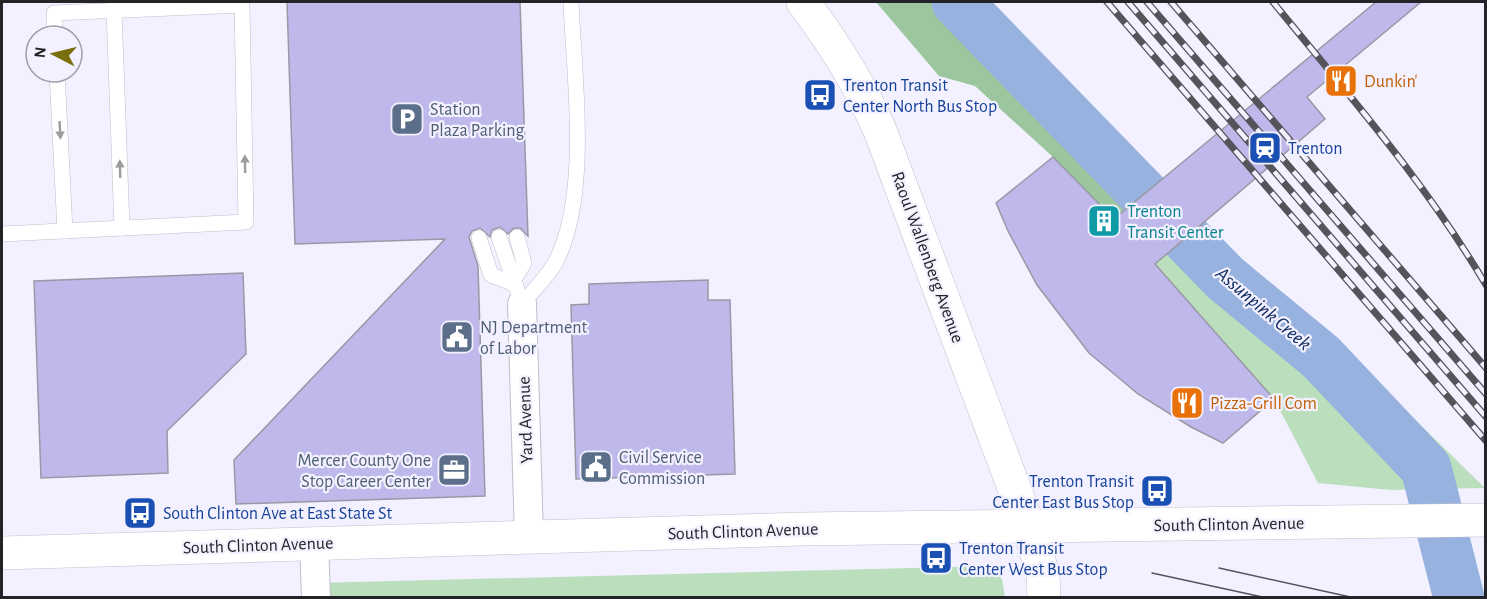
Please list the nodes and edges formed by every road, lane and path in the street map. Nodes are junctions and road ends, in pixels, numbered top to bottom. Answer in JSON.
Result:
{"nodes":[{"id":1,"x":571,"y":2,"type":"edge"},
{"id":2,"x":803,"y":2,"type":"edge"},
{"id":3,"x":114,"y":10,"type":"junction"},
{"id":4,"x":54,"y":24,"type":"edge"},
{"id":5,"x":58,"y":84,"type":"edge"},
{"id":6,"x":122,"y":228,"type":"junction"},
{"id":7,"x":65,"y":231,"type":"junction"},
{"id":8,"x":2,"y":234,"type":"edge"},
{"id":9,"x":499,"y":237,"type":"dead end"},
{"id":10,"x":517,"y":237,"type":"dead end"},
{"id":11,"x":479,"y":238,"type":"dead end"},
{"id":12,"x":517,"y":293,"type":"junction"},
{"id":13,"x":1485,"y":520,"type":"edge"},
{"id":14,"x":1028,"y":525,"type":"junction"},
{"id":15,"x":529,"y":537,"type":"junction"},
{"id":16,"x":314,"y":543,"type":"junction"},
{"id":17,"x":2,"y":553,"type":"edge"},
{"id":18,"x":316,"y":597,"type":"edge"},
{"id":19,"x":1044,"y":597,"type":"edge"}],
"edges":[{"from":1,"to":12,"type":"lane"},
{"from":2,"to":14,"type":"street","name":"Raoul Wallenberg Avenue"},
{"from":3,"to":4,"type":"lane"},
{"from":6,"to":3,"type":"lane","one_way":true},
{"from":6,"to":3,"type":"lane","one_way":true},
{"from":5,"to":7,"type":"lane","one_way":true},
{"from":6,"to":7,"type":"lane"},
{"from":7,"to":8,"type":"lane"},
{"from":9,"to":12,"type":"lane"},
{"from":10,"to":12,"type":"lane"},
{"from":11,"to":12,"type":"lane"},
{"from":12,"to":15,"type":"street","name":"Yard Avenue"},
{"from":13,"to":14,"type":"street","name":"South Clinton Avenue"},
{"from":14,"to":15,"type":"street","name":"South Clinton Avenue"},
{"from":14,"to":19,"type":"street","name":"Raoul Wallenberg Avenue"},
{"from":15,"to":16,"type":"street","name":"South Clinton Avenue"},
{"from":16,"to":17,"type":"street","name":"South Clinton Avenue"},
{"from":16,"to":18,"type":"street"}]}
